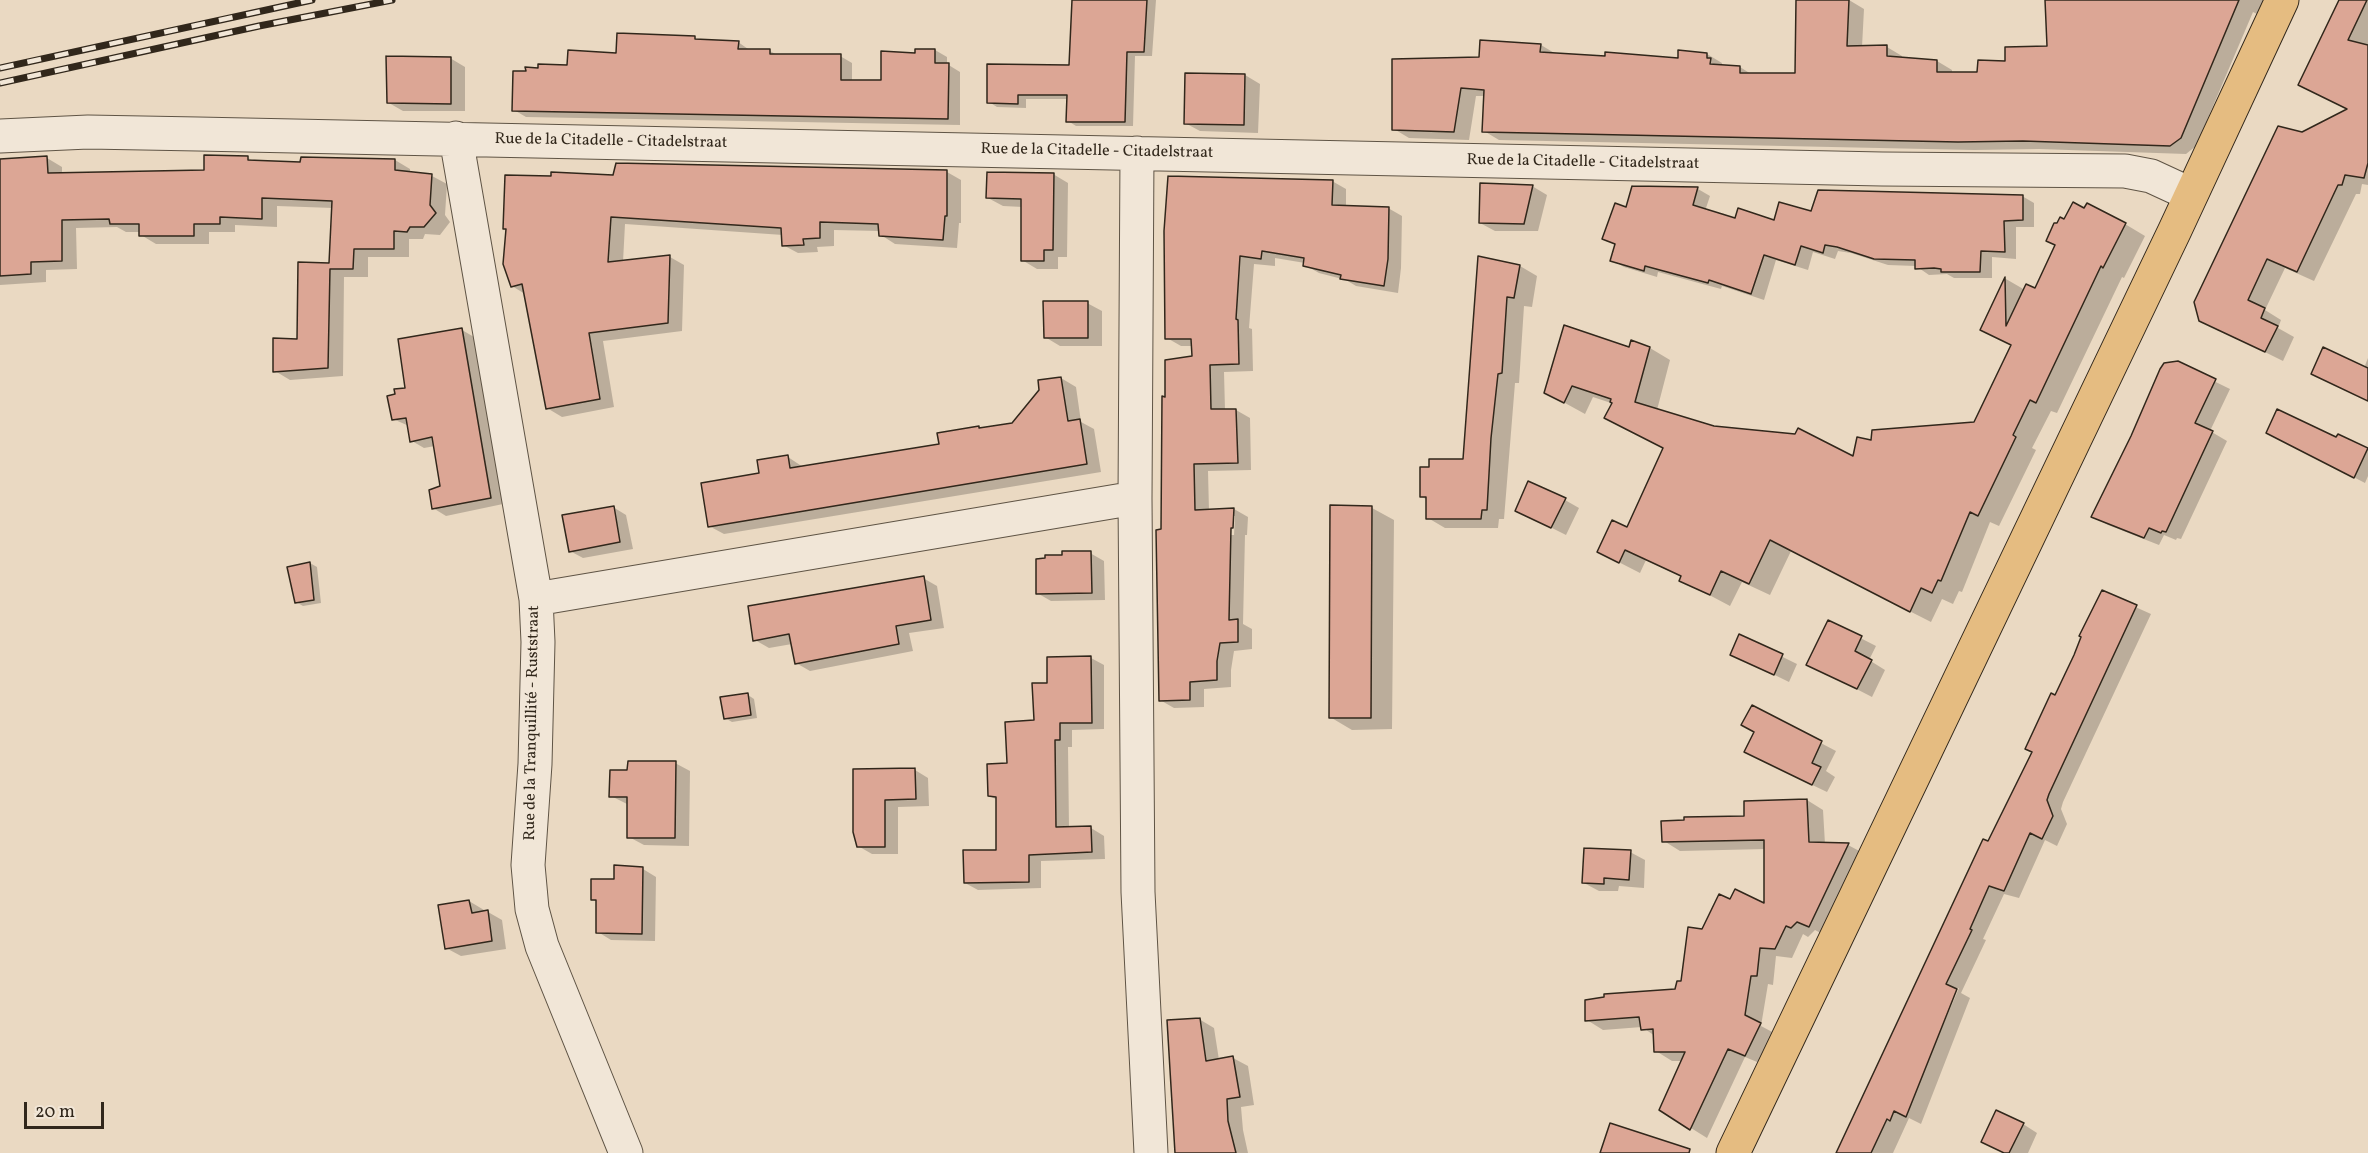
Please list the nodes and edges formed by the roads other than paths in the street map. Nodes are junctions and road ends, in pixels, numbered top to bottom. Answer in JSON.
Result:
{"nodes":[{"id":1,"x":2282,"y":0,"type":"edge"},
{"id":2,"x":0,"y":136,"type":"edge"},
{"id":3,"x":456,"y":138,"type":"junction"},
{"id":4,"x":1137,"y":153,"type":"junction"},
{"id":5,"x":2190,"y":194,"type":"junction"},
{"id":6,"x":1135,"y":498,"type":"junction"},
{"id":7,"x":536,"y":599,"type":"junction"},
{"id":8,"x":626,"y":1153,"type":"edge"},
{"id":9,"x":1151,"y":1153,"type":"edge"},
{"id":10,"x":1733,"y":1153,"type":"edge"}],
"edges":[{"from":1,"to":5,"type":"main road"},
{"from":2,"to":3,"type":"street","name":"Rue de la Citadelle - Citadelstraat"},
{"from":3,"to":4,"type":"street","name":"Rue de la Citadelle - Citadelstraat"},
{"from":3,"to":7,"type":"street","name":"Rue de la Tranquillité - Ruststraat"},
{"from":4,"to":5,"type":"street","name":"Rue de la Citadelle - Citadelstraat"},
{"from":4,"to":6,"type":"street"},
{"from":5,"to":10,"type":"main road"},
{"from":6,"to":7,"type":"street"},
{"from":6,"to":9,"type":"street"},
{"from":7,"to":8,"type":"street","name":"Rue de la Tranquillité - Ruststraat"}]}
